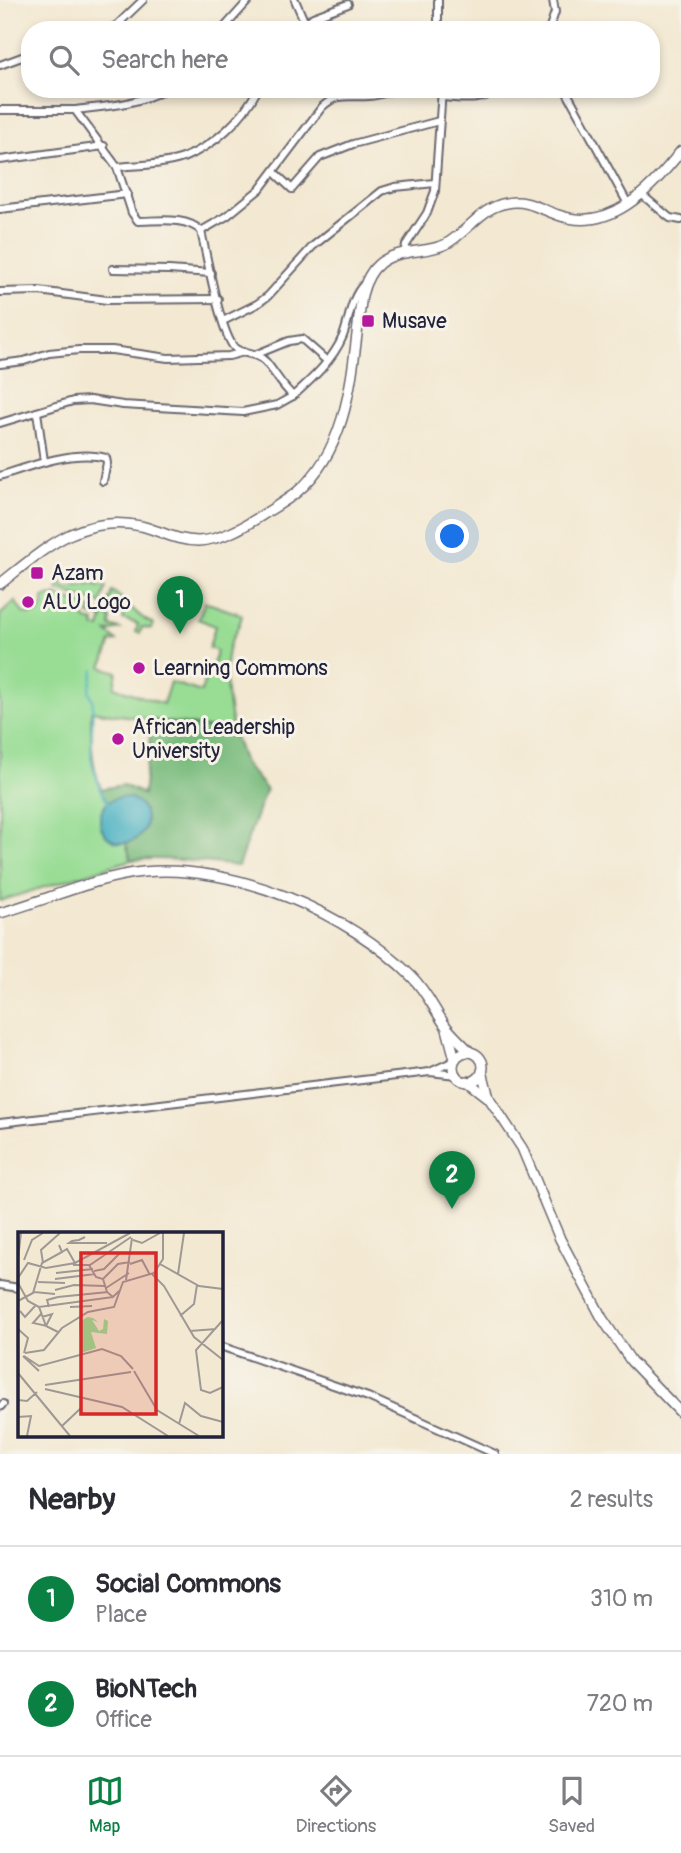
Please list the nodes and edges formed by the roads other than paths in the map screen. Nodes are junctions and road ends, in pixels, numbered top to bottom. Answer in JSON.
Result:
{"nodes":[{"id":1,"x":143,"y":0,"type":"edge"},
{"id":2,"x":249,"y":0,"type":"edge"},
{"id":3,"x":295,"y":0,"type":"edge"},
{"id":4,"x":438,"y":0,"type":"edge"},
{"id":5,"x":553,"y":0,"type":"edge"},
{"id":6,"x":348,"y":4,"type":"dead end"},
{"id":7,"x":121,"y":21,"type":"edge"},
{"id":8,"x":230,"y":21,"type":"edge"},
{"id":9,"x":304,"y":21,"type":"edge"},
{"id":10,"x":316,"y":21,"type":"edge"},
{"id":11,"x":438,"y":21,"type":"edge"},
{"id":12,"x":552,"y":21,"type":"edge"},
{"id":13,"x":21,"y":57,"type":"edge"},
{"id":14,"x":0,"y":65,"type":"edge"},
{"id":15,"x":147,"y":98,"type":"edge"},
{"id":16,"x":252,"y":98,"type":"edge"},
{"id":17,"x":335,"y":98,"type":"edge"},
{"id":18,"x":442,"y":98,"type":"edge"},
{"id":19,"x":570,"y":98,"type":"edge"},
{"id":20,"x":0,"y":110,"type":"edge"},
{"id":21,"x":75,"y":110,"type":"junction"},
{"id":22,"x":439,"y":121,"type":"junction"},
{"id":23,"x":104,"y":146,"type":"junction"},
{"id":24,"x":681,"y":151,"type":"edge"},
{"id":25,"x":0,"y":160,"type":"edge"},
{"id":26,"x":117,"y":167,"type":"junction"},
{"id":27,"x":274,"y":172,"type":"junction"},
{"id":28,"x":435,"y":183,"type":"junction"},
{"id":29,"x":127,"y":194,"type":"junction"},
{"id":30,"x":641,"y":194,"type":"junction"},
{"id":31,"x":628,"y":204,"type":"junction"},
{"id":32,"x":0,"y":209,"type":"edge"},
{"id":33,"x":681,"y":220,"type":"edge"},
{"id":34,"x":201,"y":231,"type":"junction"},
{"id":35,"x":404,"y":253,"type":"junction"},
{"id":36,"x":113,"y":270,"type":"dead end"},
{"id":37,"x":211,"y":273,"type":"junction"},
{"id":38,"x":365,"y":284,"type":"junction"},
{"id":39,"x":0,"y":292,"type":"edge"},
{"id":40,"x":218,"y":299,"type":"junction"},
{"id":41,"x":223,"y":321,"type":"junction"},
{"id":42,"x":245,"y":352,"type":"junction"},
{"id":43,"x":257,"y":354,"type":"junction"},
{"id":44,"x":327,"y":361,"type":"junction"},
{"id":45,"x":0,"y":364,"type":"edge"},
{"id":46,"x":293,"y":396,"type":"junction"},
{"id":47,"x":37,"y":412,"type":"junction"},
{"id":48,"x":0,"y":423,"type":"edge"},
{"id":49,"x":44,"y":461,"type":"junction"},
{"id":50,"x":0,"y":476,"type":"edge"},
{"id":51,"x":103,"y":481,"type":"dead end"},
{"id":52,"x":0,"y":584,"type":"edge"},
{"id":53,"x":0,"y":913,"type":"edge"},
{"id":54,"x":447,"y":1028,"type":"junction"},
{"id":55,"x":471,"y":1052,"type":"junction"},
{"id":56,"x":455,"y":1060,"type":"junction"},
{"id":57,"x":482,"y":1071,"type":"junction"},
{"id":58,"x":430,"y":1072,"type":"junction"},
{"id":59,"x":456,"y":1075,"type":"junction"},
{"id":60,"x":467,"y":1081,"type":"junction"},
{"id":61,"x":489,"y":1098,"type":"junction"},
{"id":62,"x":0,"y":1123,"type":"edge"},
{"id":63,"x":0,"y":1285,"type":"edge"},
{"id":64,"x":18,"y":1288,"type":"edge"},
{"id":65,"x":222,"y":1347,"type":"edge"},
{"id":66,"x":681,"y":1413,"type":"edge"},
{"id":67,"x":495,"y":1454,"type":"edge"}],
"edges":[{"from":1,"to":7,"type":"street"},
{"from":2,"to":8,"type":"street"},
{"from":3,"to":9,"type":"street"},
{"from":4,"to":11,"type":"street"},
{"from":5,"to":12,"type":"street"},
{"from":6,"to":10,"type":"street"},
{"from":13,"to":14,"type":"street"},
{"from":15,"to":21,"type":"street"},
{"from":16,"to":26,"type":"street"},
{"from":17,"to":27,"type":"street"},
{"from":18,"to":22,"type":"street"},
{"from":19,"to":31,"type":"street"},
{"from":20,"to":21,"type":"street"},
{"from":21,"to":23,"type":"street"},
{"from":22,"to":27,"type":"street"},
{"from":22,"to":28,"type":"street"},
{"from":23,"to":25,"type":"street"},
{"from":23,"to":26,"type":"street"},
{"from":24,"to":30,"type":"main road"},
{"from":26,"to":29,"type":"street"},
{"from":27,"to":34,"type":"street"},
{"from":28,"to":35,"type":"street"},
{"from":28,"to":41,"type":"street"},
{"from":29,"to":32,"type":"street"},
{"from":29,"to":34,"type":"street"},
{"from":30,"to":31,"type":"main road"},
{"from":30,"to":33,"type":"street"},
{"from":31,"to":35,"type":"main road"},
{"from":34,"to":37,"type":"street"},
{"from":35,"to":38,"type":"main road"},
{"from":36,"to":37,"type":"street"},
{"from":37,"to":40,"type":"street"},
{"from":38,"to":44,"type":"street"},
{"from":38,"to":52,"type":"main road"},
{"from":39,"to":40,"type":"street"},
{"from":40,"to":41,"type":"street"},
{"from":41,"to":42,"type":"street"},
{"from":42,"to":43,"type":"street"},
{"from":42,"to":45,"type":"street"},
{"from":43,"to":44,"type":"street"},
{"from":43,"to":46,"type":"street"},
{"from":44,"to":46,"type":"street"},
{"from":46,"to":47,"type":"street"},
{"from":47,"to":48,"type":"street"},
{"from":47,"to":49,"type":"street"},
{"from":49,"to":50,"type":"street"},
{"from":49,"to":51,"type":"street"},
{"from":53,"to":54,"type":"main road"},
{"from":54,"to":55,"type":"main road"},
{"from":54,"to":56,"type":"main road"},
{"from":55,"to":56,"type":"main road"},
{"from":55,"to":57,"type":"main road"},
{"from":56,"to":58,"type":"street"},
{"from":56,"to":59,"type":"main road"},
{"from":57,"to":60,"type":"main road"},
{"from":57,"to":61,"type":"main road"},
{"from":58,"to":59,"type":"street"},
{"from":58,"to":62,"type":"street"},
{"from":59,"to":60,"type":"main road"},
{"from":60,"to":61,"type":"main road"},
{"from":61,"to":66,"type":"main road"},
{"from":63,"to":64,"type":"street"},
{"from":65,"to":67,"type":"street"}]}
